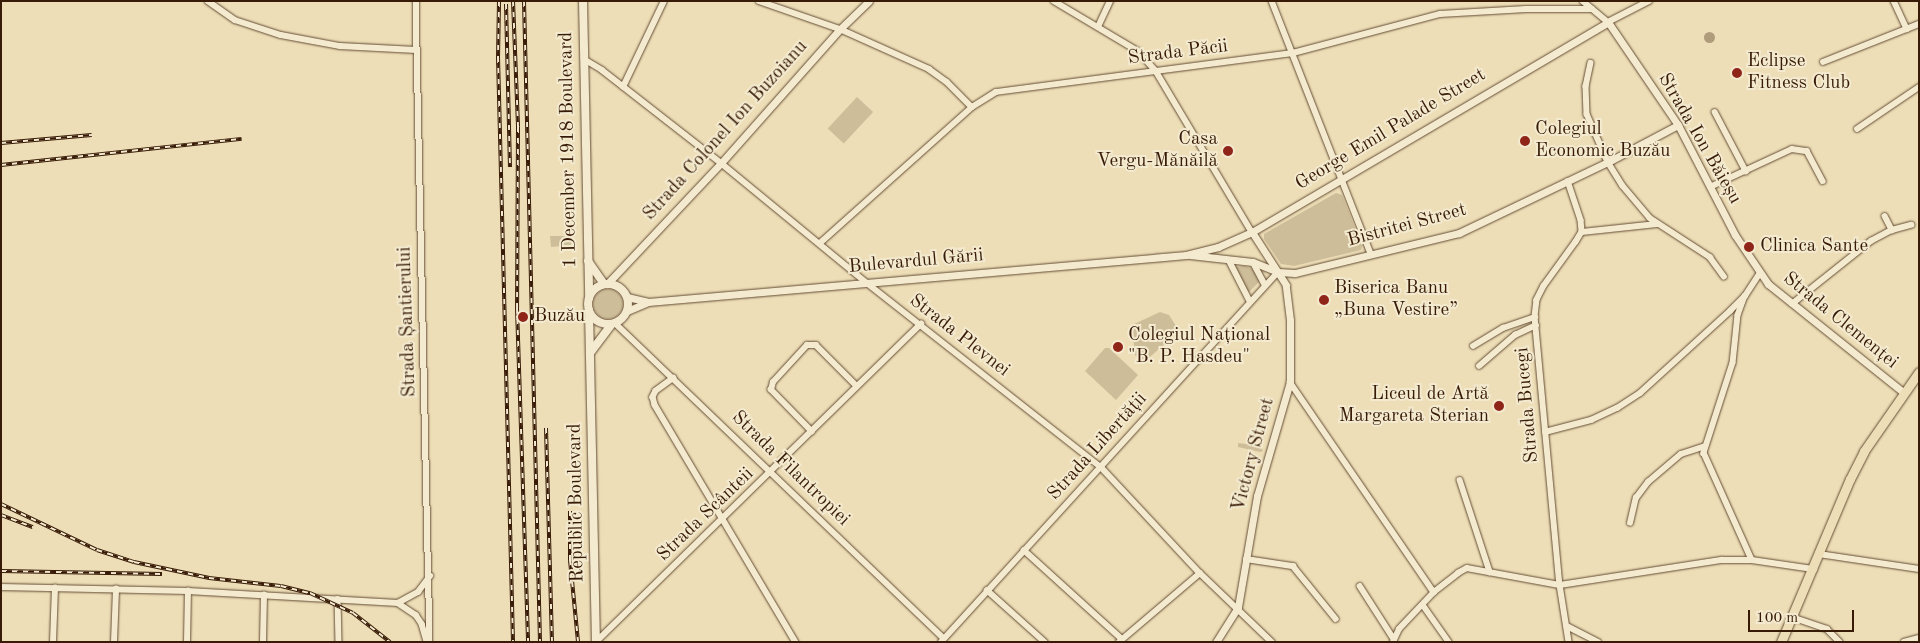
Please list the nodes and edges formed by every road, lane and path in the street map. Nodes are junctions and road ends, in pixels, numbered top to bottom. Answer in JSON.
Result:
{"nodes":[{"id":1,"x":208,"y":1,"type":"edge"},
{"id":2,"x":416,"y":1,"type":"edge"},
{"id":3,"x":583,"y":1,"type":"edge"},
{"id":4,"x":664,"y":1,"type":"edge"},
{"id":5,"x":759,"y":1,"type":"edge"},
{"id":6,"x":869,"y":1,"type":"edge"},
{"id":7,"x":1054,"y":1,"type":"edge"},
{"id":8,"x":1110,"y":1,"type":"edge"},
{"id":9,"x":1272,"y":1,"type":"edge"},
{"id":10,"x":1583,"y":1,"type":"edge"},
{"id":11,"x":1649,"y":1,"type":"edge"},
{"id":12,"x":1894,"y":1,"type":"edge"},
{"id":13,"x":1592,"y":9,"type":"junction"},
{"id":14,"x":1608,"y":22,"type":"junction"},
{"id":15,"x":1919,"y":24,"type":"edge"},
{"id":16,"x":1098,"y":27,"type":"junction"},
{"id":17,"x":1907,"y":29,"type":"junction"},
{"id":18,"x":840,"y":30,"type":"junction"},
{"id":19,"x":416,"y":50,"type":"junction"},
{"id":20,"x":1293,"y":54,"type":"junction"},
{"id":21,"x":584,"y":59,"type":"junction"},
{"id":22,"x":1823,"y":62,"type":"dead end"},
{"id":23,"x":1591,"y":63,"type":"dead end"},
{"id":24,"x":1156,"y":72,"type":"junction"},
{"id":25,"x":1919,"y":86,"type":"edge"},
{"id":26,"x":623,"y":87,"type":"junction"},
{"id":27,"x":972,"y":107,"type":"junction"},
{"id":28,"x":1715,"y":112,"type":"dead end"},
{"id":29,"x":1678,"y":125,"type":"junction"},
{"id":30,"x":1857,"y":129,"type":"dead end"},
{"id":31,"x":1608,"y":162,"type":"junction"},
{"id":32,"x":721,"y":163,"type":"junction"},
{"id":33,"x":1746,"y":171,"type":"junction"},
{"id":34,"x":1342,"y":178,"type":"junction"},
{"id":35,"x":1823,"y":180,"type":"dead end"},
{"id":36,"x":1568,"y":181,"type":"junction"},
{"id":37,"x":1710,"y":188,"type":"junction"},
{"id":38,"x":1885,"y":216,"type":"dead end"},
{"id":39,"x":1657,"y":224,"type":"junction"},
{"id":40,"x":1911,"y":225,"type":"dead end"},
{"id":41,"x":1892,"y":230,"type":"junction"},
{"id":42,"x":1252,"y":232,"type":"junction"},
{"id":43,"x":1582,"y":232,"type":"junction"},
{"id":44,"x":820,"y":243,"type":"junction"},
{"id":45,"x":1371,"y":254,"type":"junction"},
{"id":46,"x":1186,"y":255,"type":"junction"},
{"id":47,"x":587,"y":259,"type":"junction"},
{"id":48,"x":1228,"y":260,"type":"junction"},
{"id":49,"x":1253,"y":262,"type":"junction"},
{"id":50,"x":1278,"y":272,"type":"junction"},
{"id":51,"x":1760,"y":273,"type":"junction"},
{"id":52,"x":1724,"y":276,"type":"dead end"},
{"id":53,"x":867,"y":283,"type":"junction"},
{"id":54,"x":605,"y":284,"type":"junction"},
{"id":55,"x":1266,"y":285,"type":"junction"},
{"id":56,"x":1745,"y":296,"type":"junction"},
{"id":57,"x":627,"y":297,"type":"junction"},
{"id":58,"x":589,"y":298,"type":"junction"},
{"id":59,"x":648,"y":302,"type":"junction"},
{"id":60,"x":1250,"y":302,"type":"junction"},
{"id":61,"x":1792,"y":304,"type":"junction"},
{"id":62,"x":589,"y":310,"type":"junction"},
{"id":63,"x":627,"y":311,"type":"junction"},
{"id":64,"x":1535,"y":317,"type":"junction"},
{"id":65,"x":613,"y":323,"type":"junction"},
{"id":66,"x":921,"y":324,"type":"junction"},
{"id":67,"x":1536,"y":325,"type":"junction"},
{"id":68,"x":1473,"y":346,"type":"dead end"},
{"id":69,"x":590,"y":353,"type":"junction"},
{"id":70,"x":1479,"y":366,"type":"dead end"},
{"id":71,"x":1919,"y":372,"type":"edge"},
{"id":72,"x":674,"y":378,"type":"junction"},
{"id":73,"x":1290,"y":382,"type":"junction"},
{"id":74,"x":857,"y":386,"type":"junction"},
{"id":75,"x":1903,"y":392,"type":"junction"},
{"id":76,"x":812,"y":432,"type":"junction"},
{"id":77,"x":1545,"y":432,"type":"junction"},
{"id":78,"x":1705,"y":446,"type":"junction"},
{"id":79,"x":1101,"y":467,"type":"junction"},
{"id":80,"x":772,"y":472,"type":"junction"},
{"id":81,"x":1460,"y":480,"type":"dead end"},
{"id":82,"x":724,"y":518,"type":"junction"},
{"id":83,"x":1630,"y":523,"type":"dead end"},
{"id":84,"x":1024,"y":550,"type":"junction"},
{"id":85,"x":1819,"y":554,"type":"junction"},
{"id":86,"x":1246,"y":559,"type":"junction"},
{"id":87,"x":1752,"y":560,"type":"junction"},
{"id":88,"x":1814,"y":569,"type":"junction"},
{"id":89,"x":1919,"y":569,"type":"edge"},
{"id":90,"x":1490,"y":572,"type":"junction"},
{"id":91,"x":1200,"y":573,"type":"junction"},
{"id":92,"x":430,"y":576,"type":"junction"},
{"id":93,"x":1560,"y":585,"type":"junction"},
{"id":94,"x":1360,"y":586,"type":"dead end"},
{"id":95,"x":1,"y":587,"type":"edge"},
{"id":96,"x":55,"y":588,"type":"junction"},
{"id":97,"x":116,"y":589,"type":"junction"},
{"id":98,"x":988,"y":590,"type":"junction"},
{"id":99,"x":188,"y":591,"type":"junction"},
{"id":100,"x":1434,"y":592,"type":"junction"},
{"id":101,"x":264,"y":595,"type":"junction"},
{"id":102,"x":338,"y":599,"type":"junction"},
{"id":103,"x":398,"y":603,"type":"junction"},
{"id":104,"x":1423,"y":605,"type":"junction"},
{"id":105,"x":1238,"y":608,"type":"junction"},
{"id":106,"x":1792,"y":617,"type":"junction"},
{"id":107,"x":1336,"y":619,"type":"dead end"},
{"id":108,"x":1566,"y":626,"type":"junction"},
{"id":109,"x":1919,"y":638,"type":"edge"},
{"id":110,"x":942,"y":640,"type":"edge"},
{"id":111,"x":1120,"y":640,"type":"edge"},
{"id":112,"x":1394,"y":641,"type":"edge"},
{"id":113,"x":53,"y":642,"type":"edge"},
{"id":114,"x":114,"y":642,"type":"edge"},
{"id":115,"x":187,"y":642,"type":"edge"},
{"id":116,"x":263,"y":642,"type":"edge"},
{"id":117,"x":339,"y":642,"type":"edge"},
{"id":118,"x":429,"y":642,"type":"edge"},
{"id":119,"x":596,"y":642,"type":"edge"},
{"id":120,"x":796,"y":642,"type":"edge"},
{"id":121,"x":1045,"y":642,"type":"edge"},
{"id":122,"x":1216,"y":642,"type":"edge"},
{"id":123,"x":1272,"y":642,"type":"edge"},
{"id":124,"x":1449,"y":642,"type":"edge"},
{"id":125,"x":1569,"y":642,"type":"edge"},
{"id":126,"x":1598,"y":642,"type":"edge"},
{"id":127,"x":1782,"y":642,"type":"edge"},
{"id":128,"x":1840,"y":642,"type":"edge"},
{"id":129,"x":1904,"y":642,"type":"edge"}],
"edges":[{"from":1,"to":19,"type":"street"},
{"from":2,"to":19,"type":"street","name":"Strada Șantierului"},
{"from":3,"to":21,"type":"main road","name":"1 December 1918 Boulevard"},
{"from":4,"to":26,"type":"street"},
{"from":5,"to":18,"type":"street"},
{"from":6,"to":18,"type":"street","name":"Strada Colonel Ion Buzoianu"},
{"from":7,"to":16,"type":"street"},
{"from":8,"to":16,"type":"street"},
{"from":9,"to":20,"type":"street"},
{"from":10,"to":13,"type":"street"},
{"from":11,"to":14,"type":"street"},
{"from":12,"to":17,"type":"street"},
{"from":13,"to":14,"type":"street"},
{"from":13,"to":20,"type":"street","name":"Strada Păcii"},
{"from":14,"to":29,"type":"street","name":"Strada Ion Băieșu"},
{"from":14,"to":34,"type":"street","name":"George Emil Palade Street"},
{"from":15,"to":17,"type":"street"},
{"from":16,"to":24,"type":"street"},
{"from":17,"to":22,"type":"street"},
{"from":18,"to":27,"type":"street"},
{"from":18,"to":32,"type":"street","name":"Strada Colonel Ion Buzoianu"},
{"from":19,"to":92,"type":"street","name":"Strada Șantierului"},
{"from":20,"to":24,"type":"street","name":"Strada Păcii"},
{"from":20,"to":34,"type":"street"},
{"from":21,"to":26,"type":"street","name":"Strada Plevnei"},
{"from":21,"to":47,"type":"main road","name":"1 December 1918 Boulevard"},
{"from":23,"to":31,"type":"street"},
{"from":24,"to":27,"type":"street","name":"Strada Păcii"},
{"from":24,"to":42,"type":"street"},
{"from":25,"to":30,"type":"street"},
{"from":26,"to":32,"type":"street","name":"Strada Plevnei"},
{"from":27,"to":44,"type":"street","name":"Strada Păcii"},
{"from":28,"to":33,"type":"street"},
{"from":29,"to":31,"type":"street","name":"Bistritei Street"},
{"from":29,"to":37,"type":"street","name":"Strada Ion Băieșu"},
{"from":31,"to":36,"type":"street","name":"Bistritei Street"},
{"from":31,"to":39,"type":"street"},
{"from":32,"to":44,"type":"street","name":"Strada Plevnei"},
{"from":32,"to":54,"type":"street","name":"Strada Colonel Ion Buzoianu"},
{"from":33,"to":35,"type":"street"},
{"from":33,"to":37,"type":"street"},
{"from":34,"to":42,"type":"street","name":"George Emil Palade Street"},
{"from":34,"to":45,"type":"street"},
{"from":36,"to":43,"type":"street"},
{"from":36,"to":45,"type":"street","name":"Bistritei Street"},
{"from":37,"to":51,"type":"street","name":"Strada Ion Băieșu"},
{"from":38,"to":41,"type":"street"},
{"from":39,"to":43,"type":"street"},
{"from":39,"to":52,"type":"street"},
{"from":40,"to":41,"type":"street"},
{"from":41,"to":61,"type":"street"},
{"from":42,"to":46,"type":"street","name":"George Emil Palade Street"},
{"from":42,"to":50,"type":"street","name":"Victory Street"},
{"from":43,"to":64,"type":"street","name":"Strada Bucegi"},
{"from":44,"to":53,"type":"street","name":"Strada Plevnei"},
{"from":45,"to":50,"type":"street","name":"Bistritei Street"},
{"from":46,"to":48,"type":"street","name":"Bistritei Street"},
{"from":46,"to":53,"type":"street","name":"Bulevardul Gării"},
{"from":47,"to":54,"type":"main road"},
{"from":47,"to":58,"type":"main road","name":"1 December 1918 Boulevard"},
{"from":48,"to":49,"type":"street","name":"Bistritei Street"},
{"from":48,"to":60,"type":"street"},
{"from":49,"to":50,"type":"street","name":"Bistritei Street"},
{"from":49,"to":55,"type":"street"},
{"from":50,"to":55,"type":"street","name":"Strada Libertății"},
{"from":50,"to":73,"type":"street","name":"Victory Street"},
{"from":51,"to":56,"type":"street"},
{"from":51,"to":61,"type":"street","name":"Strada Clemenței"},
{"from":53,"to":59,"type":"street","name":"Bulevardul Gării"},
{"from":53,"to":66,"type":"street","name":"Strada Plevnei"},
{"from":54,"to":57,"type":"main road"},
{"from":54,"to":58,"type":"main road"},
{"from":55,"to":60,"type":"street","name":"Strada Libertății"},
{"from":56,"to":77,"type":"street"},
{"from":56,"to":78,"type":"street"},
{"from":57,"to":59,"type":"street","name":"Bulevardul Gării"},
{"from":57,"to":63,"type":"main road"},
{"from":58,"to":62,"type":"main road"},
{"from":59,"to":63,"type":"street","name":"Bulevardul Gării"},
{"from":60,"to":79,"type":"street","name":"Strada Libertății"},
{"from":61,"to":75,"type":"street","name":"Strada Clemenței"},
{"from":62,"to":65,"type":"main road"},
{"from":62,"to":69,"type":"main road"},
{"from":63,"to":65,"type":"main road"},
{"from":64,"to":67,"type":"street","name":"Strada Bucegi"},
{"from":64,"to":68,"type":"street"},
{"from":65,"to":69,"type":"main road"},
{"from":65,"to":72,"type":"street","name":"Strada Filantropiei"},
{"from":66,"to":74,"type":"street","name":"Strada Scânteii"},
{"from":66,"to":79,"type":"street","name":"Strada Plevnei"},
{"from":67,"to":70,"type":"street"},
{"from":67,"to":77,"type":"street","name":"Strada Bucegi"},
{"from":69,"to":119,"type":"main road"},
{"from":71,"to":75,"type":"main road"},
{"from":72,"to":80,"type":"street","name":"Strada Filantropiei"},
{"from":72,"to":82,"type":"street"},
{"from":73,"to":86,"type":"street","name":"Victory Street"},
{"from":73,"to":100,"type":"street"},
{"from":74,"to":76,"type":"street","name":"Strada Scânteii"},
{"from":74,"to":76,"type":"street"},
{"from":75,"to":85,"type":"main road"},
{"from":76,"to":80,"type":"street","name":"Strada Scânteii"},
{"from":77,"to":93,"type":"street","name":"Strada Bucegi"},
{"from":78,"to":83,"type":"street"},
{"from":78,"to":87,"type":"street"},
{"from":79,"to":84,"type":"street","name":"Strada Libertății"},
{"from":79,"to":91,"type":"street","name":"Strada Plevnei"},
{"from":80,"to":82,"type":"street","name":"Strada Scânteii"},
{"from":80,"to":110,"type":"street","name":"Strada Filantropiei"},
{"from":81,"to":90,"type":"street"},
{"from":82,"to":119,"type":"street","name":"Strada Scânteii"},
{"from":82,"to":120,"type":"street"},
{"from":84,"to":98,"type":"street","name":"Strada Libertății"},
{"from":84,"to":111,"type":"street"},
{"from":85,"to":88,"type":"main road"},
{"from":85,"to":89,"type":"street"},
{"from":86,"to":105,"type":"street","name":"Victory Street"},
{"from":86,"to":107,"type":"street"},
{"from":87,"to":88,"type":"street"},
{"from":87,"to":93,"type":"street"},
{"from":88,"to":106,"type":"main road"},
{"from":90,"to":93,"type":"street"},
{"from":90,"to":100,"type":"street"},
{"from":91,"to":105,"type":"street","name":"Strada Plevnei"},
{"from":91,"to":111,"type":"street"},
{"from":92,"to":103,"type":"street"},
{"from":92,"to":118,"type":"street","name":"Strada Șantierului"},
{"from":93,"to":108,"type":"street","name":"Strada Bucegi"},
{"from":94,"to":112,"type":"street"},
{"from":95,"to":96,"type":"street"},
{"from":96,"to":97,"type":"street"},
{"from":96,"to":113,"type":"street"},
{"from":97,"to":99,"type":"street"},
{"from":97,"to":114,"type":"street"},
{"from":98,"to":110,"type":"street","name":"Strada Libertății"},
{"from":98,"to":121,"type":"street"},
{"from":99,"to":101,"type":"street"},
{"from":99,"to":115,"type":"street"},
{"from":100,"to":104,"type":"street"},
{"from":101,"to":102,"type":"street"},
{"from":101,"to":116,"type":"street"},
{"from":102,"to":103,"type":"street"},
{"from":102,"to":117,"type":"street"},
{"from":103,"to":118,"type":"street"},
{"from":104,"to":112,"type":"street"},
{"from":104,"to":124,"type":"street"},
{"from":105,"to":122,"type":"street","name":"Victory Street"},
{"from":105,"to":123,"type":"street","name":"Strada Plevnei"},
{"from":106,"to":127,"type":"main road"},
{"from":106,"to":128,"type":"street"},
{"from":108,"to":125,"type":"street","name":"Strada Bucegi"},
{"from":108,"to":126,"type":"street"},
{"from":109,"to":129,"type":"street"}]}
